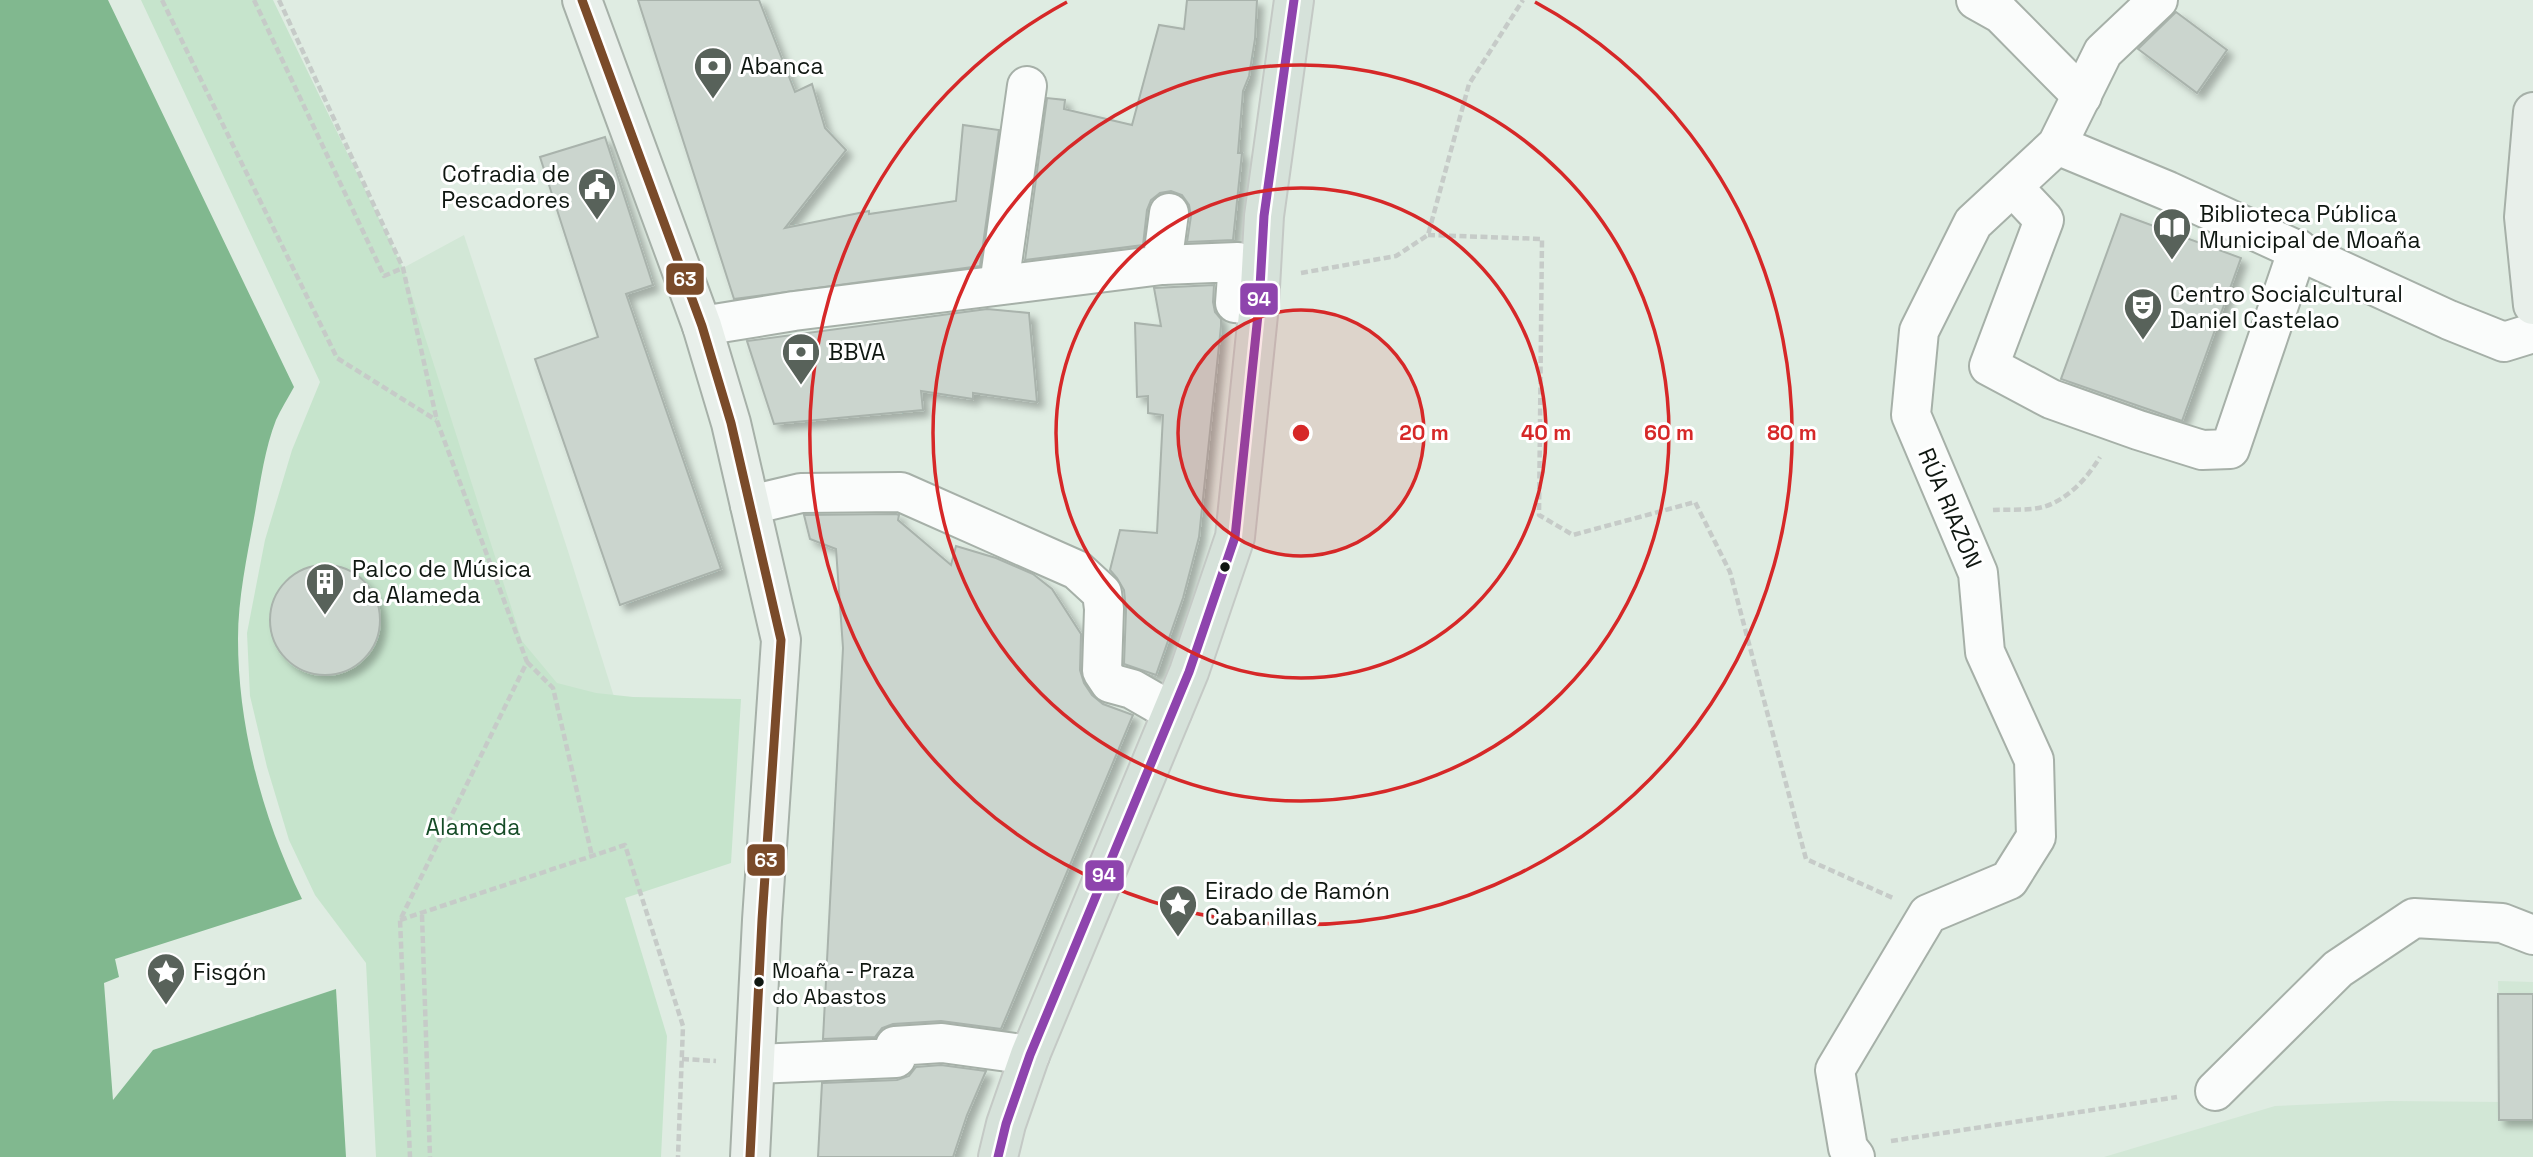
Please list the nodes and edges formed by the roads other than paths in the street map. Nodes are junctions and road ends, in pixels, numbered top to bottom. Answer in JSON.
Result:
{"nodes":[{"id":1,"x":582,"y":0,"type":"edge"},
{"id":2,"x":1294,"y":0,"type":"edge"},
{"id":3,"x":1976,"y":0,"type":"edge"},
{"id":4,"x":2158,"y":0,"type":"edge"},
{"id":5,"x":1027,"y":86,"type":"dead end"},
{"id":6,"x":2082,"y":96,"type":"junction"},
{"id":7,"x":2533,"y":112,"type":"edge"},
{"id":8,"x":2057,"y":145,"type":"junction"},
{"id":9,"x":2013,"y":187,"type":"junction"},
{"id":10,"x":1169,"y":213,"type":"dead end"},
{"id":11,"x":2298,"y":249,"type":"junction"},
{"id":12,"x":1162,"y":265,"type":"junction"},
{"id":13,"x":999,"y":285,"type":"junction"},
{"id":14,"x":1259,"y":304,"type":"junction"},
{"id":15,"x":2533,"y":305,"type":"edge"},
{"id":16,"x":702,"y":326,"type":"junction"},
{"id":17,"x":2533,"y":333,"type":"edge"},
{"id":18,"x":750,"y":505,"type":"junction"},
{"id":19,"x":1172,"y":712,"type":"junction"},
{"id":20,"x":2533,"y":935,"type":"edge"},
{"id":21,"x":1030,"y":1055,"type":"junction"},
{"id":22,"x":755,"y":1064,"type":"junction"},
{"id":23,"x":2216,"y":1091,"type":"road end"},
{"id":24,"x":1851,"y":1152,"type":"edge"},
{"id":25,"x":750,"y":1157,"type":"edge"},
{"id":26,"x":998,"y":1157,"type":"edge"}],
"edges":[{"from":1,"to":16,"type":"street"},
{"from":2,"to":14,"type":"main road"},
{"from":3,"to":6,"type":"street"},
{"from":4,"to":6,"type":"street","name":"RÚA RIAZÓN"},
{"from":5,"to":13,"type":"street"},
{"from":6,"to":8,"type":"street","name":"RÚA RIAZÓN"},
{"from":7,"to":15,"type":"street"},
{"from":8,"to":9,"type":"street","name":"RÚA RIAZÓN"},
{"from":8,"to":11,"type":"street"},
{"from":9,"to":11,"type":"street"},
{"from":9,"to":24,"type":"street","name":"RÚA RIAZÓN"},
{"from":10,"to":12,"type":"street"},
{"from":11,"to":17,"type":"street"},
{"from":12,"to":13,"type":"street"},
{"from":12,"to":14,"type":"street"},
{"from":13,"to":16,"type":"street"},
{"from":14,"to":19,"type":"main road"},
{"from":16,"to":18,"type":"street"},
{"from":18,"to":19,"type":"street"},
{"from":18,"to":22,"type":"street"},
{"from":19,"to":21,"type":"main road"},
{"from":20,"to":23,"type":"street"},
{"from":21,"to":22,"type":"street"},
{"from":21,"to":26,"type":"main road"},
{"from":22,"to":25,"type":"street"}]}
